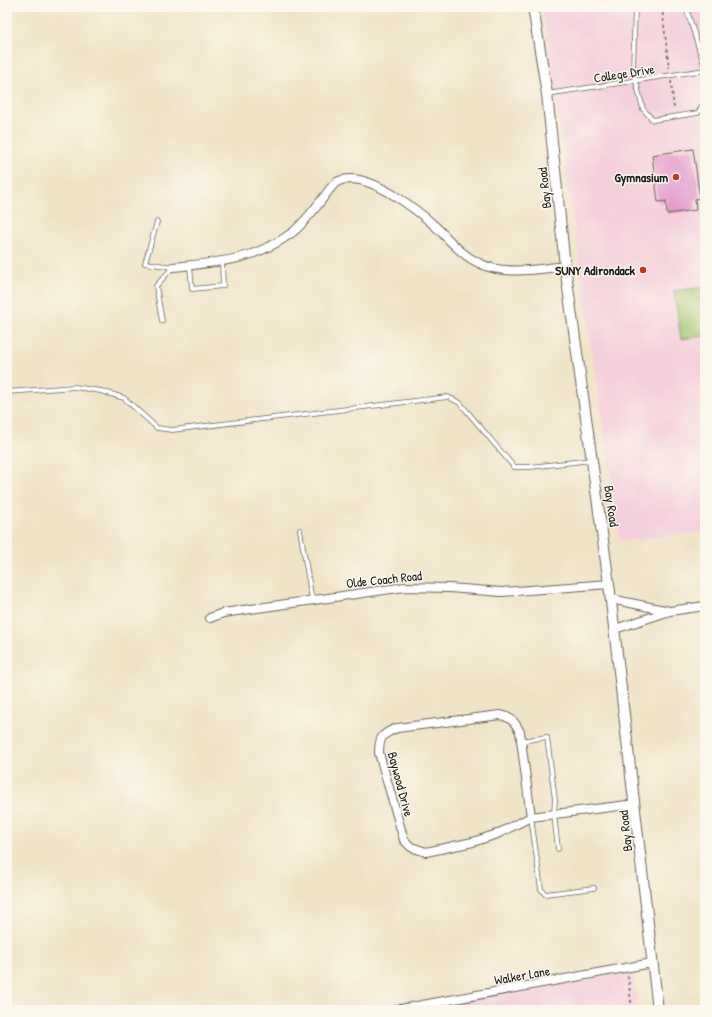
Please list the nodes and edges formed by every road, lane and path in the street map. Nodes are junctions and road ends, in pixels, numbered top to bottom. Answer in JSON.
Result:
{"nodes":[{"id":1,"x":534,"y":7,"type":"edge"},
{"id":2,"x":635,"y":7,"type":"edge"},
{"id":3,"x":662,"y":7,"type":"edge"},
{"id":4,"x":686,"y":7,"type":"edge"},
{"id":5,"x":700,"y":7,"type":"edge"},
{"id":6,"x":705,"y":25,"type":"edge"},
{"id":7,"x":705,"y":69,"type":"edge"},
{"id":8,"x":670,"y":70,"type":"dead end"},
{"id":9,"x":671,"y":80,"type":"dead end"},
{"id":10,"x":635,"y":81,"type":"junction"},
{"id":11,"x":547,"y":94,"type":"junction"},
{"id":12,"x":705,"y":101,"type":"edge"},
{"id":13,"x":675,"y":117,"type":"junction"},
{"id":14,"x":157,"y":222,"type":"dead end"},
{"id":15,"x":222,"y":262,"type":"junction"},
{"id":16,"x":190,"y":266,"type":"junction"},
{"id":17,"x":566,"y":266,"type":"junction"},
{"id":18,"x":173,"y":267,"type":"junction"},
{"id":19,"x":162,"y":321,"type":"dead end"},
{"id":20,"x":7,"y":392,"type":"edge"},
{"id":21,"x":592,"y":460,"type":"junction"},
{"id":22,"x":300,"y":530,"type":"dead end"},
{"id":23,"x":609,"y":584,"type":"junction"},
{"id":24,"x":312,"y":600,"type":"junction"},
{"id":25,"x":611,"y":600,"type":"junction"},
{"id":26,"x":705,"y":606,"type":"edge"},
{"id":27,"x":670,"y":611,"type":"junction"},
{"id":28,"x":210,"y":618,"type":"dead end"},
{"id":29,"x":615,"y":629,"type":"junction"},
{"id":30,"x":521,"y":741,"type":"junction"},
{"id":31,"x":635,"y":804,"type":"junction"},
{"id":32,"x":554,"y":814,"type":"junction"},
{"id":33,"x":532,"y":817,"type":"junction"},
{"id":34,"x":558,"y":849,"type":"dead end"},
{"id":35,"x":594,"y":888,"type":"dead end"},
{"id":36,"x":652,"y":963,"type":"junction"},
{"id":37,"x":627,"y":968,"type":"junction"},
{"id":38,"x":395,"y":1010,"type":"edge"},
{"id":39,"x":632,"y":1010,"type":"edge"},
{"id":40,"x":658,"y":1010,"type":"edge"}],
"edges":[{"from":1,"to":11,"type":"street","name":"Bay Road"},
{"from":2,"to":10,"type":"lane"},
{"from":3,"to":8,"type":"path"},
{"from":4,"to":7,"type":"lane"},
{"from":5,"to":6,"type":"path"},
{"from":7,"to":10,"type":"lane","name":"College Drive"},
{"from":9,"to":13,"type":"path"},
{"from":10,"to":11,"type":"lane","name":"College Drive"},
{"from":10,"to":13,"type":"lane"},
{"from":11,"to":17,"type":"street","name":"Bay Road"},
{"from":12,"to":13,"type":"lane"},
{"from":14,"to":18,"type":"lane"},
{"from":15,"to":16,"type":"street"},
{"from":15,"to":16,"type":"lane"},
{"from":15,"to":17,"type":"street"},
{"from":16,"to":18,"type":"street"},
{"from":17,"to":21,"type":"street","name":"Bay Road"},
{"from":18,"to":19,"type":"lane"},
{"from":20,"to":21,"type":"lane"},
{"from":21,"to":23,"type":"street","name":"Bay Road"},
{"from":22,"to":24,"type":"lane"},
{"from":23,"to":24,"type":"street","name":"Olde Coach Road"},
{"from":23,"to":25,"type":"street","name":"Bay Road"},
{"from":24,"to":28,"type":"street","name":"Olde Coach Road"},
{"from":25,"to":27,"type":"street"},
{"from":25,"to":29,"type":"street","name":"Bay Road"},
{"from":26,"to":27,"type":"street"},
{"from":27,"to":29,"type":"street"},
{"from":29,"to":31,"type":"street","name":"Bay Road"},
{"from":30,"to":32,"type":"lane"},
{"from":30,"to":33,"type":"street","name":"Baywood Drive"},
{"from":30,"to":33,"type":"street","name":"Baywood Drive"},
{"from":31,"to":32,"type":"street","name":"Baywood Drive"},
{"from":31,"to":36,"type":"street","name":"Bay Road"},
{"from":32,"to":33,"type":"street","name":"Baywood Drive"},
{"from":32,"to":34,"type":"lane"},
{"from":33,"to":35,"type":"lane"},
{"from":36,"to":37,"type":"street","name":"Walker Lane"},
{"from":36,"to":40,"type":"street","name":"Bay Road"},
{"from":37,"to":38,"type":"street","name":"Walker Lane"},
{"from":37,"to":39,"type":"path"}]}
